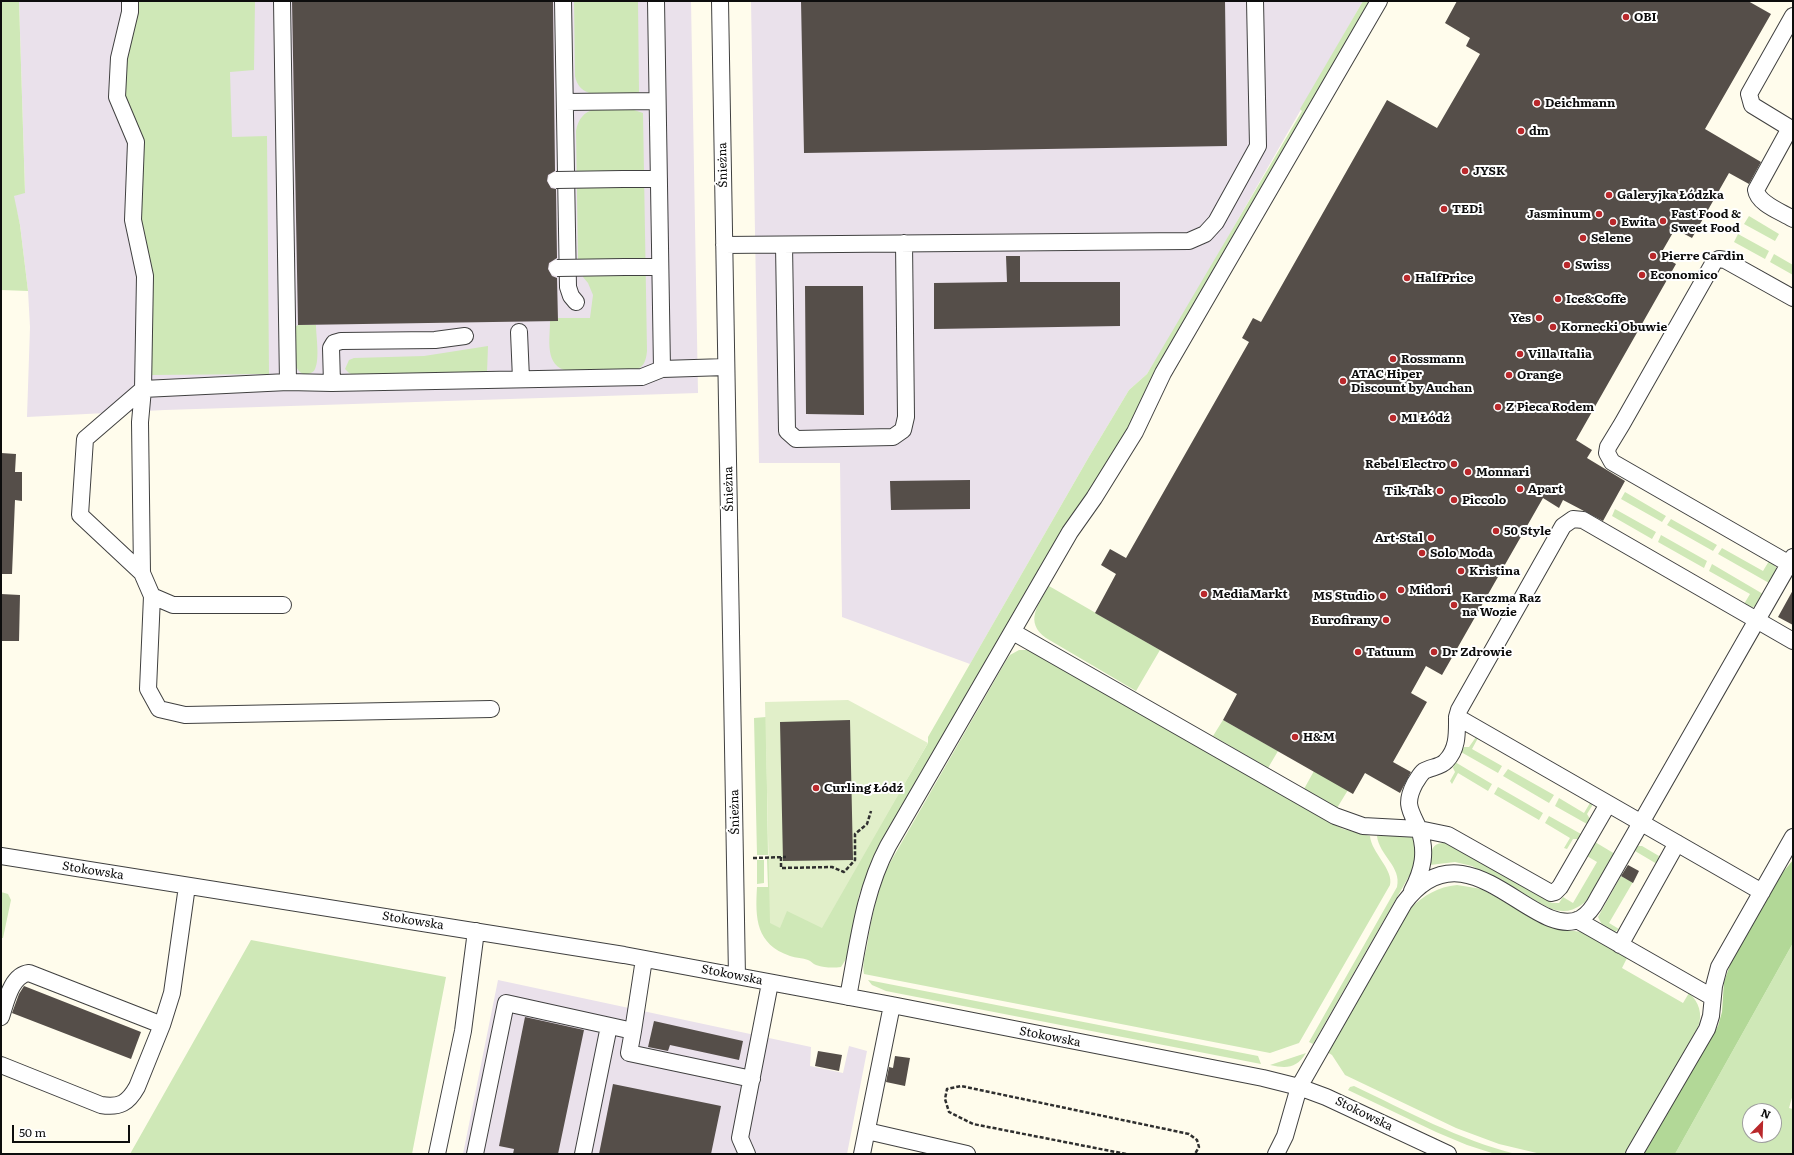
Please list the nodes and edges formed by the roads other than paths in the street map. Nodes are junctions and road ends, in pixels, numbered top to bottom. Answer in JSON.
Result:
{"nodes":[{"id":1,"x":130,"y":1,"type":"edge"},
{"id":2,"x":282,"y":1,"type":"edge"},
{"id":3,"x":563,"y":1,"type":"edge"},
{"id":4,"x":656,"y":1,"type":"edge"},
{"id":5,"x":720,"y":1,"type":"edge"},
{"id":6,"x":1255,"y":1,"type":"edge"},
{"id":7,"x":1379,"y":1,"type":"edge"},
{"id":8,"x":1793,"y":16,"type":"edge"},
{"id":9,"x":657,"y":101,"type":"junction"},
{"id":10,"x":565,"y":102,"type":"junction"},
{"id":11,"x":1792,"y":129,"type":"edge"},
{"id":12,"x":659,"y":179,"type":"junction"},
{"id":13,"x":556,"y":180,"type":"dead end"},
{"id":14,"x":1793,"y":219,"type":"edge"},
{"id":15,"x":784,"y":244,"type":"junction"},
{"id":16,"x":904,"y":244,"type":"junction"},
{"id":17,"x":724,"y":245,"type":"junction"},
{"id":18,"x":660,"y":267,"type":"junction"},
{"id":19,"x":557,"y":268,"type":"dead end"},
{"id":20,"x":1793,"y":298,"type":"edge"},
{"id":21,"x":576,"y":302,"type":"dead end"},
{"id":22,"x":519,"y":332,"type":"dead end"},
{"id":23,"x":465,"y":336,"type":"dead end"},
{"id":24,"x":726,"y":367,"type":"junction"},
{"id":25,"x":662,"y":369,"type":"junction"},
{"id":26,"x":521,"y":379,"type":"junction"},
{"id":27,"x":288,"y":382,"type":"junction"},
{"id":28,"x":332,"y":383,"type":"junction"},
{"id":29,"x":143,"y":389,"type":"junction"},
{"id":30,"x":1792,"y":562,"type":"edge"},
{"id":31,"x":142,"y":573,"type":"junction"},
{"id":32,"x":152,"y":596,"type":"junction"},
{"id":33,"x":283,"y":605,"type":"dead end"},
{"id":34,"x":1757,"y":621,"type":"junction"},
{"id":35,"x":1013,"y":632,"type":"junction"},
{"id":36,"x":1793,"y":641,"type":"edge"},
{"id":37,"x":491,"y":709,"type":"dead end"},
{"id":38,"x":1457,"y":718,"type":"junction"},
{"id":39,"x":1608,"y":804,"type":"junction"},
{"id":40,"x":1641,"y":823,"type":"junction"},
{"id":41,"x":1419,"y":829,"type":"junction"},
{"id":42,"x":1793,"y":837,"type":"edge"},
{"id":43,"x":1677,"y":844,"type":"junction"},
{"id":44,"x":1,"y":856,"type":"edge"},
{"id":45,"x":187,"y":886,"type":"junction"},
{"id":46,"x":1762,"y":892,"type":"junction"},
{"id":47,"x":1408,"y":898,"type":"junction"},
{"id":48,"x":1577,"y":920,"type":"junction"},
{"id":49,"x":476,"y":932,"type":"junction"},
{"id":50,"x":1620,"y":945,"type":"junction"},
{"id":51,"x":644,"y":959,"type":"junction"},
{"id":52,"x":737,"y":976,"type":"junction"},
{"id":53,"x":770,"y":982,"type":"junction"},
{"id":54,"x":848,"y":997,"type":"junction"},
{"id":55,"x":1712,"y":997,"type":"junction"},
{"id":56,"x":892,"y":1005,"type":"junction"},
{"id":57,"x":1,"y":1017,"type":"edge"},
{"id":58,"x":162,"y":1025,"type":"junction"},
{"id":59,"x":609,"y":1026,"type":"junction"},
{"id":60,"x":633,"y":1031,"type":"junction"},
{"id":61,"x":1,"y":1064,"type":"edge"},
{"id":62,"x":752,"y":1079,"type":"junction"},
{"id":63,"x":1299,"y":1087,"type":"junction"},
{"id":64,"x":867,"y":1131,"type":"junction"},
{"id":65,"x":437,"y":1154,"type":"edge"},
{"id":66,"x":475,"y":1154,"type":"edge"},
{"id":67,"x":583,"y":1154,"type":"edge"},
{"id":68,"x":747,"y":1154,"type":"edge"},
{"id":69,"x":862,"y":1154,"type":"edge"},
{"id":70,"x":967,"y":1154,"type":"edge"},
{"id":71,"x":1276,"y":1154,"type":"edge"},
{"id":72,"x":1448,"y":1154,"type":"edge"},
{"id":73,"x":1634,"y":1154,"type":"edge"}],
"edges":[{"from":1,"to":29,"type":"street"},
{"from":2,"to":27,"type":"street"},
{"from":3,"to":10,"type":"street"},
{"from":4,"to":9,"type":"street"},
{"from":5,"to":17,"type":"street","name":"Śnieżna"},
{"from":6,"to":16,"type":"street"},
{"from":7,"to":35,"type":"street"},
{"from":8,"to":11,"type":"street"},
{"from":9,"to":10,"type":"street"},
{"from":9,"to":12,"type":"street"},
{"from":10,"to":21,"type":"street"},
{"from":11,"to":14,"type":"street"},
{"from":12,"to":13,"type":"street","bridge":true},
{"from":12,"to":18,"type":"street"},
{"from":15,"to":16,"type":"street"},
{"from":15,"to":16,"type":"street"},
{"from":15,"to":17,"type":"street"},
{"from":17,"to":24,"type":"street","name":"Śnieżna"},
{"from":18,"to":19,"type":"street","bridge":true},
{"from":18,"to":25,"type":"street"},
{"from":20,"to":30,"type":"street"},
{"from":22,"to":26,"type":"street"},
{"from":23,"to":28,"type":"street"},
{"from":24,"to":25,"type":"street"},
{"from":24,"to":52,"type":"street","name":"Śnieżna"},
{"from":25,"to":26,"type":"street"},
{"from":26,"to":28,"type":"street"},
{"from":27,"to":28,"type":"street"},
{"from":27,"to":29,"type":"street"},
{"from":29,"to":31,"type":"street"},
{"from":29,"to":31,"type":"street"},
{"from":30,"to":34,"type":"street"},
{"from":31,"to":32,"type":"street"},
{"from":32,"to":33,"type":"street"},
{"from":32,"to":37,"type":"street"},
{"from":34,"to":36,"type":"street"},
{"from":34,"to":38,"type":"street"},
{"from":34,"to":40,"type":"street"},
{"from":35,"to":41,"type":"street"},
{"from":35,"to":54,"type":"street"},
{"from":38,"to":39,"type":"street"},
{"from":38,"to":41,"type":"street"},
{"from":39,"to":40,"type":"street"},
{"from":39,"to":41,"type":"street"},
{"from":40,"to":43,"type":"street"},
{"from":40,"to":48,"type":"street"},
{"from":41,"to":47,"type":"street"},
{"from":42,"to":46,"type":"street"},
{"from":43,"to":46,"type":"street"},
{"from":43,"to":50,"type":"street"},
{"from":44,"to":45,"type":"street","name":"Stokowska"},
{"from":45,"to":49,"type":"street","name":"Stokowska"},
{"from":45,"to":58,"type":"street"},
{"from":46,"to":55,"type":"street"},
{"from":47,"to":48,"type":"street"},
{"from":47,"to":63,"type":"street"},
{"from":48,"to":50,"type":"street"},
{"from":49,"to":51,"type":"street","name":"Stokowska"},
{"from":49,"to":65,"type":"street"},
{"from":50,"to":55,"type":"street"},
{"from":51,"to":52,"type":"street","name":"Stokowska"},
{"from":51,"to":60,"type":"street"},
{"from":52,"to":53,"type":"street","name":"Stokowska"},
{"from":53,"to":54,"type":"street","name":"Stokowska"},
{"from":53,"to":62,"type":"street"},
{"from":54,"to":56,"type":"street","name":"Stokowska"},
{"from":55,"to":73,"type":"street"},
{"from":56,"to":63,"type":"street","name":"Stokowska"},
{"from":56,"to":64,"type":"street"},
{"from":57,"to":58,"type":"street"},
{"from":58,"to":61,"type":"street"},
{"from":59,"to":60,"type":"street"},
{"from":59,"to":66,"type":"street"},
{"from":59,"to":67,"type":"street"},
{"from":60,"to":62,"type":"street"},
{"from":62,"to":68,"type":"street"},
{"from":63,"to":71,"type":"street"},
{"from":63,"to":72,"type":"street","name":"Stokowska"},
{"from":64,"to":69,"type":"street"},
{"from":64,"to":70,"type":"street"}]}
